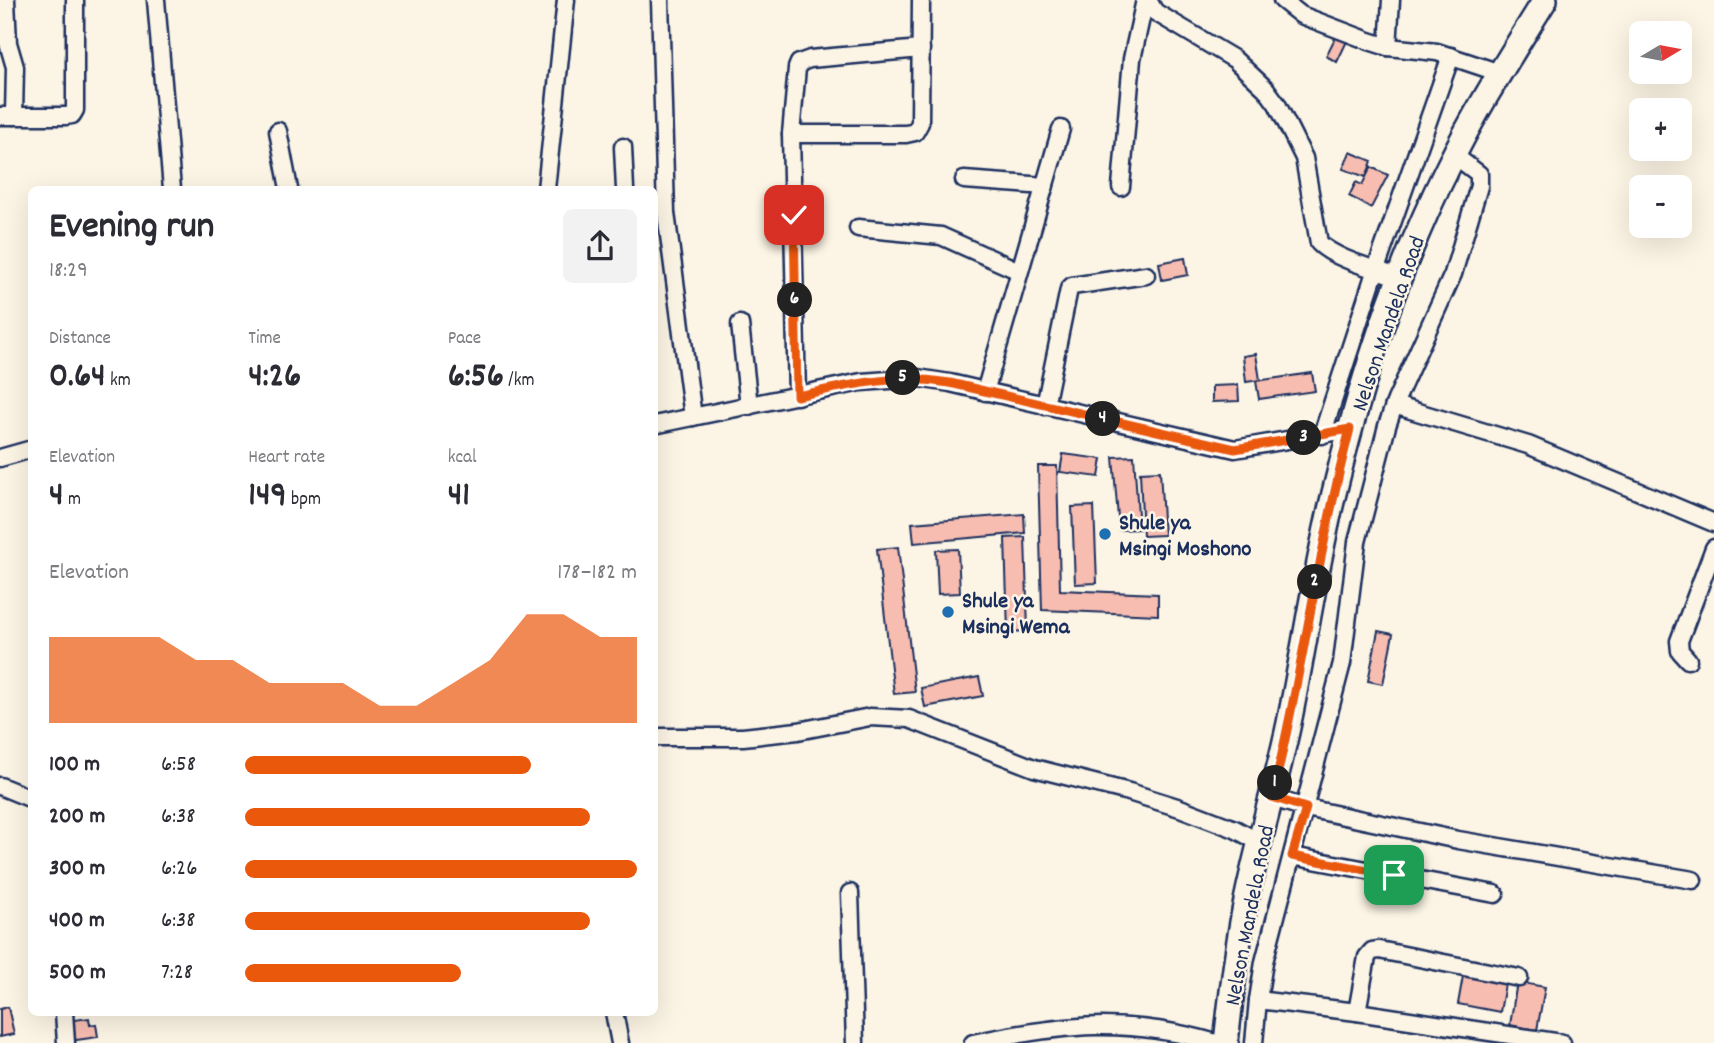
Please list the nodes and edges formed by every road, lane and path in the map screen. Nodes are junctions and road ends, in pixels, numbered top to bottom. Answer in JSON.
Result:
{"nodes":[{"id":1,"x":6,"y":0,"type":"edge"},
{"id":2,"x":75,"y":0,"type":"edge"},
{"id":3,"x":156,"y":0,"type":"edge"},
{"id":4,"x":566,"y":0,"type":"edge"},
{"id":5,"x":660,"y":0,"type":"edge"},
{"id":6,"x":921,"y":0,"type":"edge"},
{"id":7,"x":1146,"y":0,"type":"edge"},
{"id":8,"x":1282,"y":0,"type":"edge"},
{"id":9,"x":1391,"y":0,"type":"edge"},
{"id":10,"x":1545,"y":0,"type":"edge"},
{"id":11,"x":1388,"y":47,"type":"junction"},
{"id":12,"x":921,"y":49,"type":"junction"},
{"id":13,"x":1451,"y":56,"type":"junction"},
{"id":14,"x":1500,"y":73,"type":"junction"},
{"id":15,"x":7,"y":116,"type":"edge"},
{"id":16,"x":1061,"y":129,"type":"dead end"},
{"id":17,"x":278,"y":131,"type":"dead end"},
{"id":18,"x":791,"y":134,"type":"junction"},
{"id":19,"x":623,"y":147,"type":"dead end"},
{"id":20,"x":1454,"y":155,"type":"junction"},
{"id":21,"x":964,"y":180,"type":"dead end"},
{"id":22,"x":172,"y":186,"type":"edge"},
{"id":23,"x":288,"y":186,"type":"edge"},
{"id":24,"x":546,"y":186,"type":"edge"},
{"id":25,"x":625,"y":186,"type":"edge"},
{"id":26,"x":1045,"y":186,"type":"junction"},
{"id":27,"x":1121,"y":187,"type":"dead end"},
{"id":28,"x":858,"y":228,"type":"dead end"},
{"id":29,"x":1376,"y":269,"type":"junction"},
{"id":30,"x":1019,"y":271,"type":"junction"},
{"id":31,"x":1146,"y":275,"type":"dead end"},
{"id":32,"x":1400,"y":278,"type":"junction"},
{"id":33,"x":740,"y":324,"type":"dead end"},
{"id":34,"x":985,"y":392,"type":"junction"},
{"id":35,"x":797,"y":396,"type":"junction"},
{"id":36,"x":1394,"y":405,"type":"junction"},
{"id":37,"x":749,"y":406,"type":"junction"},
{"id":38,"x":1045,"y":406,"type":"junction"},
{"id":39,"x":693,"y":417,"type":"junction"},
{"id":40,"x":658,"y":424,"type":"edge"},
{"id":41,"x":1350,"y":429,"type":"junction"},
{"id":42,"x":1322,"y":435,"type":"junction"},
{"id":43,"x":28,"y":450,"type":"edge"},
{"id":44,"x":0,"y":458,"type":"edge"},
{"id":45,"x":1714,"y":523,"type":"edge"},
{"id":46,"x":1714,"y":548,"type":"edge"},
{"id":47,"x":1688,"y":660,"type":"dead end"},
{"id":48,"x":658,"y":737,"type":"edge"},
{"id":49,"x":0,"y":786,"type":"edge"},
{"id":50,"x":28,"y":797,"type":"edge"},
{"id":51,"x":1272,"y":797,"type":"junction"},
{"id":52,"x":1306,"y":808,"type":"junction"},
{"id":53,"x":1259,"y":842,"type":"junction"},
{"id":54,"x":1292,"y":856,"type":"junction"},
{"id":55,"x":1693,"y":880,"type":"dead end"},
{"id":56,"x":850,"y":893,"type":"dead end"},
{"id":57,"x":1495,"y":894,"type":"dead end"},
{"id":58,"x":1519,"y":978,"type":"dead end"},
{"id":59,"x":1258,"y":1000,"type":"junction"},
{"id":60,"x":1357,"y":1012,"type":"junction"},
{"id":61,"x":64,"y":1016,"type":"edge"},
{"id":62,"x":615,"y":1016,"type":"edge"},
{"id":63,"x":66,"y":1043,"type":"edge"},
{"id":64,"x":620,"y":1043,"type":"edge"},
{"id":65,"x":855,"y":1043,"type":"edge"},
{"id":66,"x":973,"y":1043,"type":"edge"},
{"id":67,"x":1216,"y":1043,"type":"edge"},
{"id":68,"x":1226,"y":1043,"type":"edge"},
{"id":69,"x":1254,"y":1043,"type":"edge"},
{"id":70,"x":1562,"y":1043,"type":"edge"}],
"edges":[{"from":1,"to":15,"type":"street"},
{"from":2,"to":15,"type":"street"},
{"from":3,"to":22,"type":"street"},
{"from":4,"to":24,"type":"street"},
{"from":5,"to":39,"type":"street"},
{"from":6,"to":12,"type":"street"},
{"from":7,"to":27,"type":"street"},
{"from":7,"to":29,"type":"street"},
{"from":8,"to":11,"type":"street"},
{"from":9,"to":11,"type":"street"},
{"from":10,"to":14,"type":"main road","name":"Nelson Mandela Road"},
{"from":11,"to":13,"type":"street"},
{"from":12,"to":18,"type":"street"},
{"from":12,"to":18,"type":"street"},
{"from":13,"to":14,"type":"street"},
{"from":13,"to":29,"type":"street"},
{"from":14,"to":20,"type":"main road","name":"Nelson Mandela Road"},
{"from":16,"to":26,"type":"street"},
{"from":17,"to":23,"type":"street"},
{"from":18,"to":35,"type":"street"},
{"from":19,"to":25,"type":"street"},
{"from":20,"to":32,"type":"main road","name":"Nelson Mandela Road"},
{"from":20,"to":36,"type":"street"},
{"from":21,"to":26,"type":"street"},
{"from":26,"to":30,"type":"street"},
{"from":28,"to":30,"type":"street"},
{"from":29,"to":32,"type":"street"},
{"from":29,"to":42,"type":"street"},
{"from":30,"to":34,"type":"street"},
{"from":31,"to":38,"type":"street"},
{"from":32,"to":41,"type":"main road","name":"Nelson Mandela Road"},
{"from":33,"to":37,"type":"street"},
{"from":34,"to":35,"type":"street"},
{"from":34,"to":38,"type":"street"},
{"from":35,"to":37,"type":"street"},
{"from":36,"to":45,"type":"street"},
{"from":36,"to":52,"type":"street"},
{"from":37,"to":39,"type":"street"},
{"from":38,"to":42,"type":"street"},
{"from":39,"to":40,"type":"street"},
{"from":41,"to":42,"type":"street"},
{"from":41,"to":51,"type":"main road","name":"Nelson Mandela Road"},
{"from":43,"to":44,"type":"street"},
{"from":46,"to":47,"type":"street"},
{"from":48,"to":53,"type":"street"},
{"from":49,"to":50,"type":"street"},
{"from":51,"to":52,"type":"street"},
{"from":51,"to":53,"type":"main road","name":"Nelson Mandela Road"},
{"from":52,"to":54,"type":"street"},
{"from":52,"to":55,"type":"street"},
{"from":53,"to":68,"type":"main road","name":"Nelson Mandela Road"},
{"from":54,"to":57,"type":"street"},
{"from":54,"to":59,"type":"street"},
{"from":56,"to":65,"type":"street"},
{"from":58,"to":60,"type":"street"},
{"from":59,"to":60,"type":"street"},
{"from":59,"to":69,"type":"street"},
{"from":60,"to":70,"type":"street"},
{"from":61,"to":63,"type":"street"},
{"from":62,"to":64,"type":"street"},
{"from":66,"to":67,"type":"street"}]}
